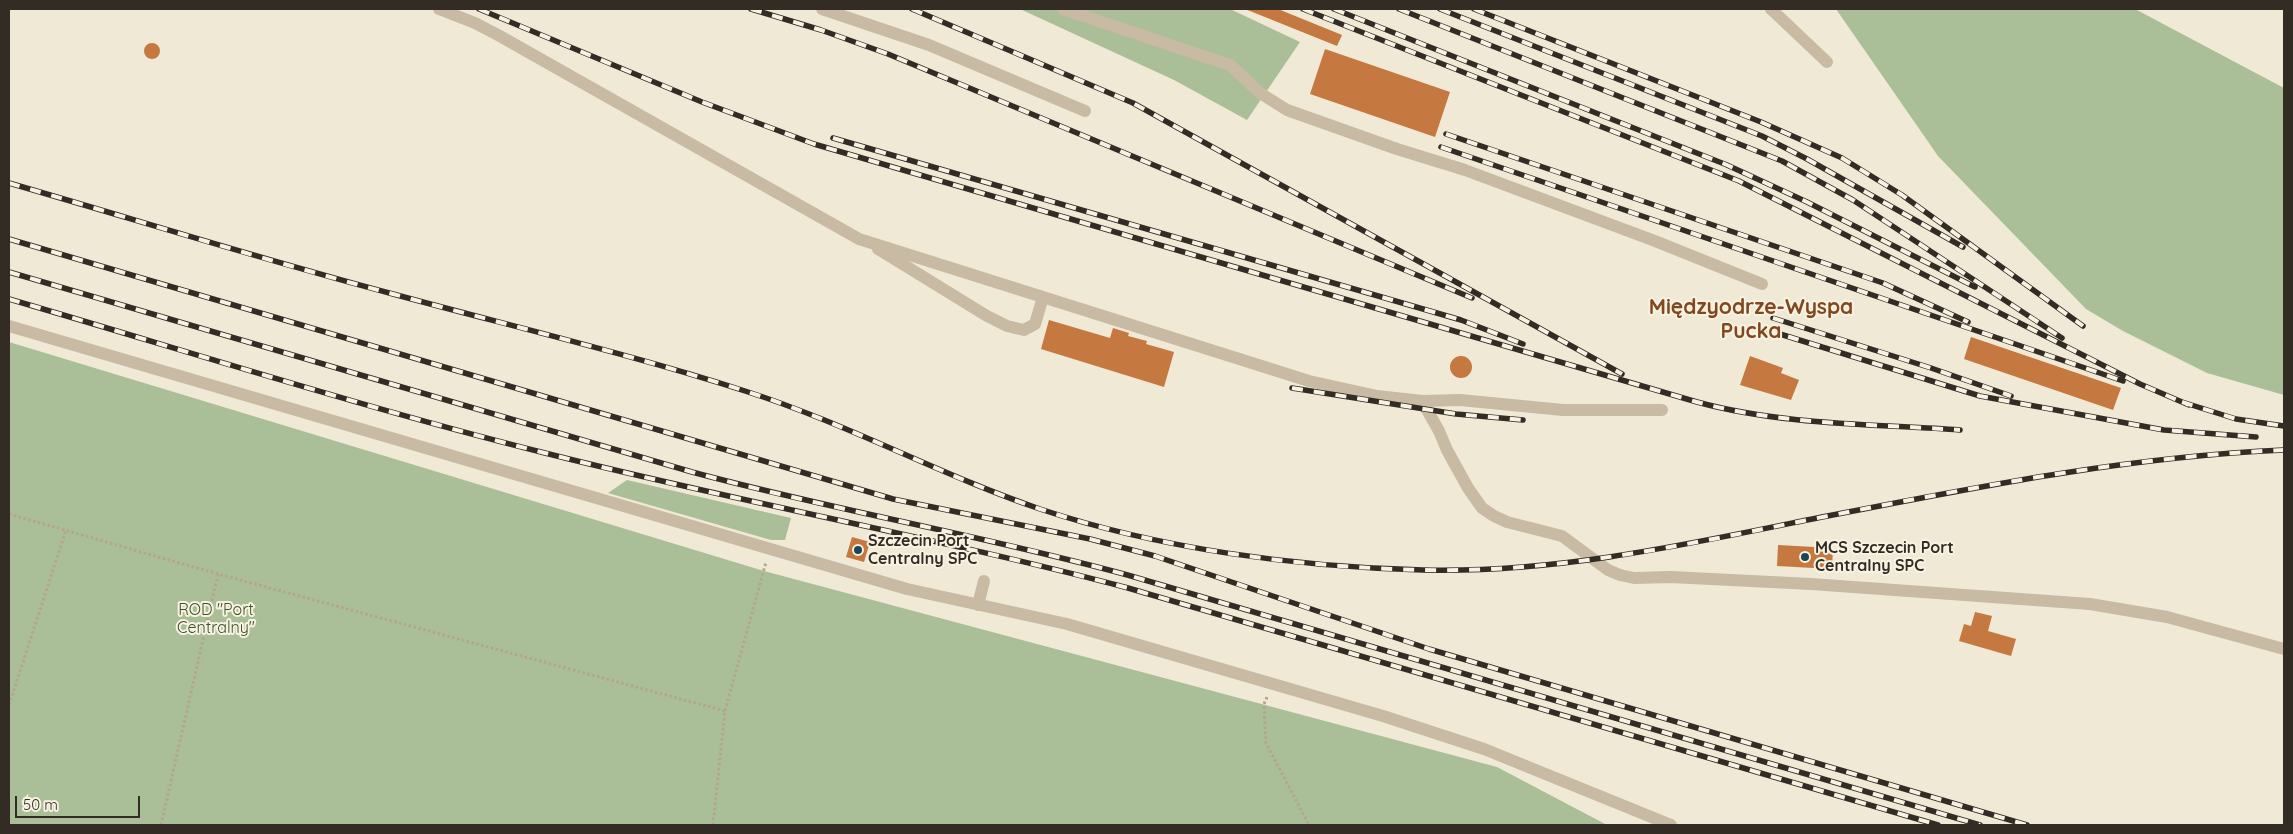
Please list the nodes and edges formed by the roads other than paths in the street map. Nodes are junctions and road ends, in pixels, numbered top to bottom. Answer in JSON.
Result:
{"nodes":[{"id":1,"x":438,"y":9,"type":"edge"},
{"id":2,"x":822,"y":9,"type":"edge"},
{"id":3,"x":1063,"y":9,"type":"edge"},
{"id":4,"x":1771,"y":9,"type":"edge"},
{"id":5,"x":1827,"y":62,"type":"dead end"},
{"id":6,"x":1084,"y":111,"type":"dead end"},
{"id":7,"x":868,"y":242,"type":"junction"},
{"id":8,"x":1762,"y":284,"type":"dead end"},
{"id":9,"x":1043,"y":297,"type":"junction"},
{"id":10,"x":9,"y":326,"type":"edge"},
{"id":11,"x":1422,"y":400,"type":"junction"},
{"id":12,"x":1662,"y":410,"type":"dead end"},
{"id":13,"x":984,"y":580,"type":"dead end"},
{"id":14,"x":978,"y":605,"type":"junction"},
{"id":15,"x":2284,"y":649,"type":"edge"},
{"id":16,"x":1671,"y":825,"type":"edge"}],
"edges":[{"from":1,"to":7,"type":"lane"},
{"from":2,"to":6,"type":"lane"},
{"from":3,"to":8,"type":"lane"},
{"from":4,"to":5,"type":"lane"},
{"from":7,"to":9,"type":"lane"},
{"from":7,"to":9,"type":"lane"},
{"from":9,"to":11,"type":"lane"},
{"from":10,"to":14,"type":"lane"},
{"from":11,"to":12,"type":"lane"},
{"from":11,"to":15,"type":"lane"},
{"from":13,"to":14,"type":"lane"},
{"from":14,"to":16,"type":"lane"}]}
